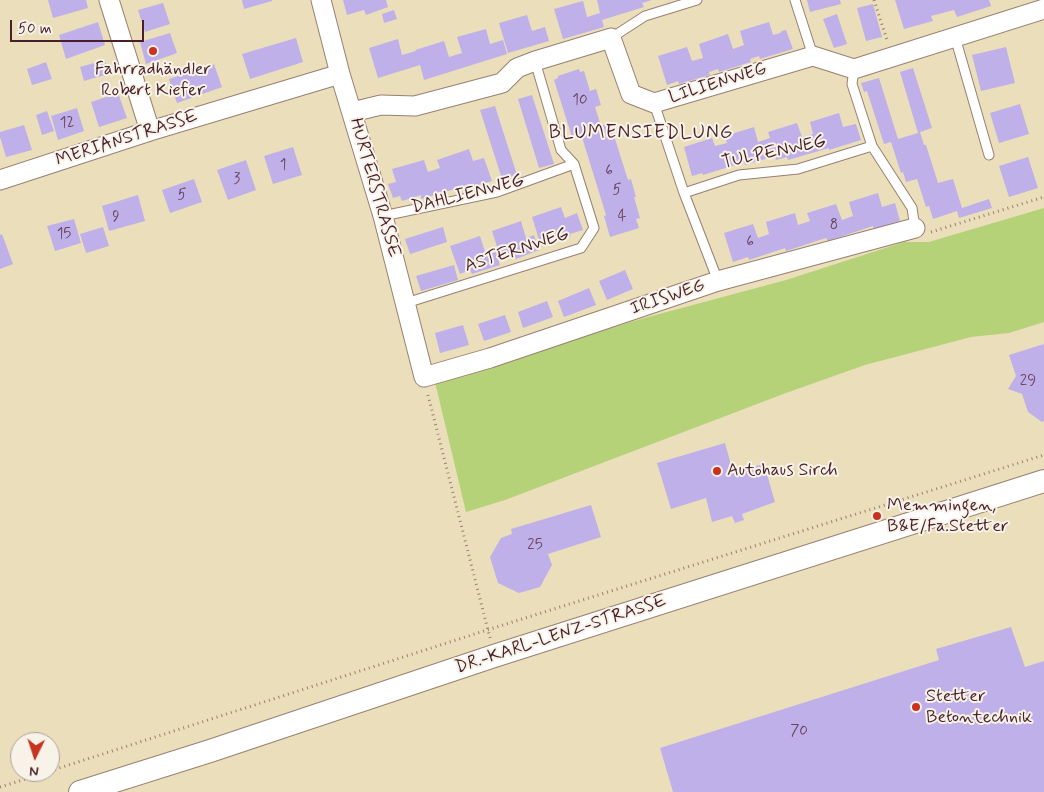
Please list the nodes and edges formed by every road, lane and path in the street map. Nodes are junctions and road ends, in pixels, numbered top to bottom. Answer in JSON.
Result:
{"nodes":[{"id":1,"x":109,"y":0,"type":"edge"},
{"id":2,"x":321,"y":0,"type":"edge"},
{"id":3,"x":697,"y":0,"type":"edge"},
{"id":4,"x":795,"y":0,"type":"edge"},
{"id":5,"x":874,"y":0,"type":"edge"},
{"id":6,"x":1044,"y":9,"type":"edge"},
{"id":7,"x":955,"y":36,"type":"junction"},
{"id":8,"x":611,"y":38,"type":"junction"},
{"id":9,"x":813,"y":56,"type":"junction"},
{"id":10,"x":892,"y":56,"type":"junction"},
{"id":11,"x":535,"y":61,"type":"junction"},
{"id":12,"x":854,"y":69,"type":"junction"},
{"id":13,"x":340,"y":74,"type":"junction"},
{"id":14,"x":654,"y":103,"type":"junction"},
{"id":15,"x":352,"y":112,"type":"junction"},
{"id":16,"x":150,"y":131,"type":"junction"},
{"id":17,"x":872,"y":146,"type":"junction"},
{"id":18,"x":989,"y":155,"type":"dead end"},
{"id":19,"x":574,"y":164,"type":"junction"},
{"id":20,"x":0,"y":180,"type":"edge"},
{"id":21,"x":684,"y":193,"type":"junction"},
{"id":22,"x":1044,"y":197,"type":"edge"},
{"id":23,"x":383,"y":216,"type":"junction"},
{"id":24,"x":915,"y":228,"type":"junction"},
{"id":25,"x":718,"y":281,"type":"junction"},
{"id":26,"x":406,"y":303,"type":"junction"},
{"id":27,"x":424,"y":377,"type":"junction"},
{"id":28,"x":1044,"y":455,"type":"edge"},
{"id":29,"x":1044,"y":481,"type":"edge"},
{"id":30,"x":487,"y":630,"type":"junction"},
{"id":31,"x":494,"y":656,"type":"junction"},
{"id":32,"x":60,"y":768,"type":"edge"},
{"id":33,"x":16,"y":782,"type":"edge"},
{"id":34,"x":0,"y":787,"type":"edge"},
{"id":35,"x":80,"y":792,"type":"edge"}],
"edges":[{"from":1,"to":16,"type":"street"},
{"from":2,"to":13,"type":"street","name":"HURTERSTRASSE"},
{"from":3,"to":8,"type":"lane"},
{"from":4,"to":9,"type":"lane"},
{"from":5,"to":10,"type":"path"},
{"from":6,"to":7,"type":"street"},
{"from":7,"to":10,"type":"street"},
{"from":7,"to":18,"type":"lane"},
{"from":8,"to":11,"type":"street"},
{"from":8,"to":14,"type":"street","name":"LILIENWEG"},
{"from":9,"to":12,"type":"street"},
{"from":9,"to":14,"type":"street","name":"LILIENWEG"},
{"from":10,"to":12,"type":"street"},
{"from":11,"to":15,"type":"street"},
{"from":11,"to":19,"type":"lane"},
{"from":12,"to":17,"type":"lane"},
{"from":13,"to":15,"type":"street","name":"HURTERSTRASSE"},
{"from":13,"to":16,"type":"street","name":"MERIANSTRASSE"},
{"from":14,"to":21,"type":"lane"},
{"from":15,"to":23,"type":"street","name":"HURTERSTRASSE"},
{"from":16,"to":20,"type":"street","name":"MERIANSTRASSE"},
{"from":17,"to":21,"type":"lane","name":"TULPENWEG"},
{"from":17,"to":24,"type":"lane"},
{"from":19,"to":23,"type":"lane","name":"DAHLIENWEG"},
{"from":19,"to":26,"type":"lane","name":"ASTERNWEG"},
{"from":21,"to":25,"type":"lane"},
{"from":22,"to":24,"type":"path"},
{"from":23,"to":26,"type":"street","name":"HURTERSTRASSE"},
{"from":24,"to":25,"type":"street","name":"IRISWEG"},
{"from":25,"to":27,"type":"street","name":"IRISWEG"},
{"from":26,"to":27,"type":"street","name":"HURTERSTRASSE"},
{"from":27,"to":30,"type":"path"},
{"from":28,"to":30,"type":"path"},
{"from":29,"to":31,"type":"street","name":"DR.-KARL-LENZ-STRASSE"},
{"from":30,"to":31,"type":"path"},
{"from":30,"to":32,"type":"path"},
{"from":31,"to":35,"type":"street","name":"DR.-KARL-LENZ-STRASSE"},
{"from":33,"to":34,"type":"path"}]}
